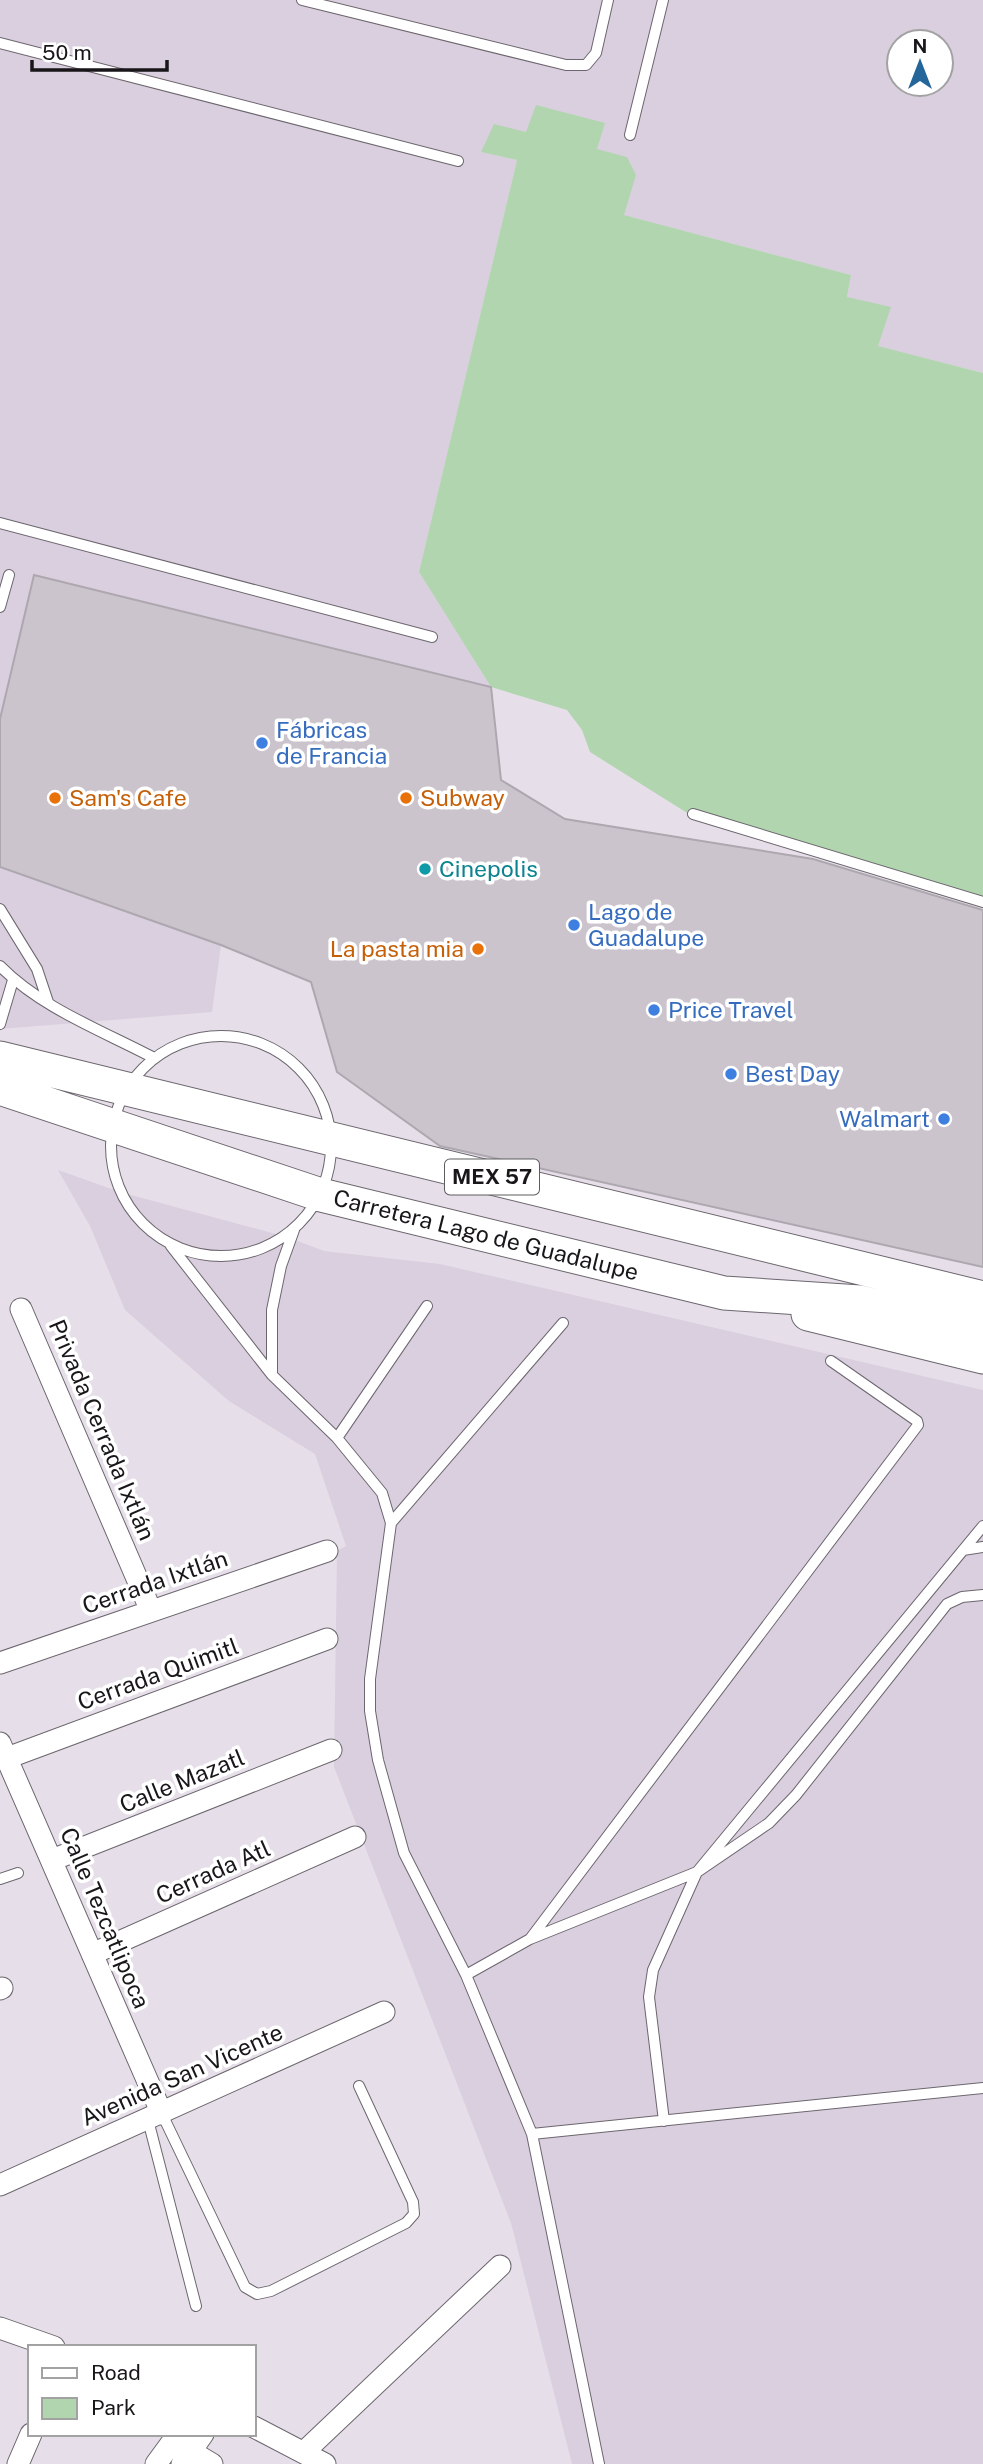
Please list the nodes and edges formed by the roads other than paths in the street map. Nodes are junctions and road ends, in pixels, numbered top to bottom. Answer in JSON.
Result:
{"nodes":[{"id":1,"x":302,"y":0,"type":"edge"},
{"id":2,"x":608,"y":0,"type":"edge"},
{"id":3,"x":663,"y":0,"type":"edge"},
{"id":4,"x":0,"y":43,"type":"edge"},
{"id":5,"x":630,"y":135,"type":"dead end"},
{"id":6,"x":458,"y":161,"type":"dead end"},
{"id":7,"x":0,"y":523,"type":"edge"},
{"id":8,"x":9,"y":575,"type":"dead end"},
{"id":9,"x":0,"y":607,"type":"edge"},
{"id":10,"x":432,"y":637,"type":"dead end"},
{"id":11,"x":693,"y":814,"type":"dead end"},
{"id":12,"x":983,"y":902,"type":"edge"},
{"id":13,"x":0,"y":909,"type":"edge"},
{"id":14,"x":0,"y":966,"type":"edge"},
{"id":15,"x":13,"y":980,"type":"junction"},
{"id":16,"x":48,"y":1002,"type":"junction"},
{"id":17,"x":0,"y":1024,"type":"edge"},
{"id":18,"x":0,"y":1058,"type":"edge"},
{"id":19,"x":154,"y":1058,"type":"junction"},
{"id":20,"x":127,"y":1087,"type":"junction"},
{"id":21,"x":0,"y":1088,"type":"edge"},
{"id":22,"x":112,"y":1128,"type":"junction"},
{"id":23,"x":332,"y":1138,"type":"junction"},
{"id":24,"x":321,"y":1195,"type":"junction"},
{"id":25,"x":294,"y":1230,"type":"junction"},
{"id":26,"x":172,"y":1246,"type":"junction"},
{"id":27,"x":724,"y":1293,"type":"junction"},
{"id":28,"x":983,"y":1298,"type":"edge"},
{"id":29,"x":427,"y":1306,"type":"dead end"},
{"id":30,"x":21,"y":1309,"type":"dead end"},
{"id":31,"x":563,"y":1323,"type":"dead end"},
{"id":32,"x":983,"y":1331,"type":"edge"},
{"id":33,"x":983,"y":1357,"type":"edge"},
{"id":34,"x":831,"y":1361,"type":"dead end"},
{"id":35,"x":272,"y":1375,"type":"junction"},
{"id":36,"x":337,"y":1438,"type":"junction"},
{"id":37,"x":391,"y":1523,"type":"junction"},
{"id":38,"x":983,"y":1526,"type":"edge"},
{"id":39,"x":983,"y":1547,"type":"edge"},
{"id":40,"x":327,"y":1550,"type":"dead end"},
{"id":41,"x":963,"y":1550,"type":"junction"},
{"id":42,"x":983,"y":1595,"type":"edge"},
{"id":43,"x":151,"y":1611,"type":"junction"},
{"id":44,"x":327,"y":1639,"type":"dead end"},
{"id":45,"x":0,"y":1663,"type":"edge"},
{"id":46,"x":331,"y":1750,"type":"dead end"},
{"id":47,"x":3,"y":1751,"type":"edge"},
{"id":48,"x":355,"y":1837,"type":"dead end"},
{"id":49,"x":52,"y":1860,"type":"junction"},
{"id":50,"x":697,"y":1872,"type":"junction"},
{"id":51,"x":18,"y":1873,"type":"dead end"},
{"id":52,"x":0,"y":1879,"type":"edge"},
{"id":53,"x":530,"y":1939,"type":"junction"},
{"id":54,"x":92,"y":1954,"type":"junction"},
{"id":55,"x":466,"y":1975,"type":"junction"},
{"id":56,"x":384,"y":2012,"type":"dead end"},
{"id":57,"x":359,"y":2086,"type":"dead end"},
{"id":58,"x":983,"y":2088,"type":"edge"},
{"id":59,"x":155,"y":2117,"type":"junction"},
{"id":60,"x":664,"y":2120,"type":"junction"},
{"id":61,"x":532,"y":2134,"type":"junction"},
{"id":62,"x":0,"y":2185,"type":"edge"},
{"id":63,"x":500,"y":2266,"type":"dead end"},
{"id":64,"x":196,"y":2306,"type":"dead end"},
{"id":65,"x":0,"y":2328,"type":"edge"},
{"id":66,"x":48,"y":2345,"type":"edge"},
{"id":67,"x":256,"y":2428,"type":"edge"},
{"id":68,"x":31,"y":2436,"type":"edge"},
{"id":69,"x":177,"y":2436,"type":"edge"},
{"id":70,"x":192,"y":2450,"type":"edge"},
{"id":71,"x":305,"y":2451,"type":"junction"},
{"id":72,"x":18,"y":2464,"type":"edge"},
{"id":73,"x":156,"y":2464,"type":"edge"},
{"id":74,"x":212,"y":2464,"type":"edge"},
{"id":75,"x":325,"y":2464,"type":"edge"},
{"id":76,"x":598,"y":2464,"type":"edge"}],
"edges":[{"from":1,"to":2,"type":"lane"},
{"from":3,"to":5,"type":"lane"},
{"from":4,"to":6,"type":"lane"},
{"from":7,"to":10,"type":"lane"},
{"from":8,"to":9,"type":"lane"},
{"from":11,"to":12,"type":"lane"},
{"from":13,"to":16,"type":"lane"},
{"from":14,"to":15,"type":"lane"},
{"from":15,"to":16,"type":"lane"},
{"from":15,"to":17,"type":"lane"},
{"from":16,"to":19,"type":"lane"},
{"from":18,"to":20,"type":"main road","number":"MEX 57"},
{"from":19,"to":20,"type":"lane"},
{"from":19,"to":23,"type":"lane"},
{"from":20,"to":22,"type":"lane"},
{"from":20,"to":23,"type":"main road","number":"MEX 57"},
{"from":21,"to":22,"type":"main road","name":"Carretera Lago de Guadalupe","number":"MEX 57"},
{"from":22,"to":24,"type":"main road","name":"Carretera Lago de Guadalupe","number":"MEX 57"},
{"from":22,"to":26,"type":"lane"},
{"from":23,"to":24,"type":"lane"},
{"from":23,"to":28,"type":"main road","number":"MEX 57"},
{"from":24,"to":25,"type":"lane"},
{"from":24,"to":27,"type":"main road","name":"Carretera Lago de Guadalupe","number":"MEX 57"},
{"from":25,"to":26,"type":"lane"},
{"from":25,"to":35,"type":"lane"},
{"from":26,"to":35,"type":"lane"},
{"from":27,"to":32,"type":"main road","name":"Carretera Lago de Guadalupe","number":"MEX 57"},
{"from":27,"to":33,"type":"main road"},
{"from":29,"to":36,"type":"lane"},
{"from":30,"to":43,"type":"street","name":"Privada Cerrada Ixtlán"},
{"from":31,"to":37,"type":"lane"},
{"from":34,"to":53,"type":"lane"},
{"from":35,"to":36,"type":"lane"},
{"from":36,"to":37,"type":"lane"},
{"from":37,"to":55,"type":"lane"},
{"from":38,"to":41,"type":"lane"},
{"from":39,"to":41,"type":"lane"},
{"from":40,"to":43,"type":"street","name":"Cerrada Ixtlán"},
{"from":41,"to":50,"type":"lane"},
{"from":42,"to":50,"type":"lane"},
{"from":43,"to":45,"type":"street","name":"Cerrada Ixtlán"},
{"from":44,"to":47,"type":"street","name":"Cerrada Quimitl"},
{"from":46,"to":49,"type":"street","name":"Calle Mazatl"},
{"from":47,"to":49,"type":"street","name":"Calle Tezcatlipoca"},
{"from":48,"to":54,"type":"street","name":"Cerrada Atl"},
{"from":49,"to":54,"type":"street","name":"Calle Tezcatlipoca"},
{"from":50,"to":53,"type":"lane"},
{"from":50,"to":60,"type":"lane"},
{"from":51,"to":52,"type":"lane"},
{"from":53,"to":55,"type":"lane"},
{"from":54,"to":59,"type":"street","name":"Calle Tezcatlipoca"},
{"from":55,"to":61,"type":"lane"},
{"from":56,"to":59,"type":"street","name":"Avenida San Vicente"},
{"from":57,"to":59,"type":"lane"},
{"from":58,"to":60,"type":"lane"},
{"from":59,"to":62,"type":"street","name":"Avenida San Vicente"},
{"from":59,"to":64,"type":"lane"},
{"from":60,"to":61,"type":"lane"},
{"from":61,"to":76,"type":"lane"},
{"from":63,"to":71,"type":"street"},
{"from":65,"to":66,"type":"street"},
{"from":67,"to":71,"type":"street"},
{"from":68,"to":72,"type":"street"},
{"from":69,"to":73,"type":"street"},
{"from":70,"to":74,"type":"street"},
{"from":71,"to":75,"type":"street"}]}
